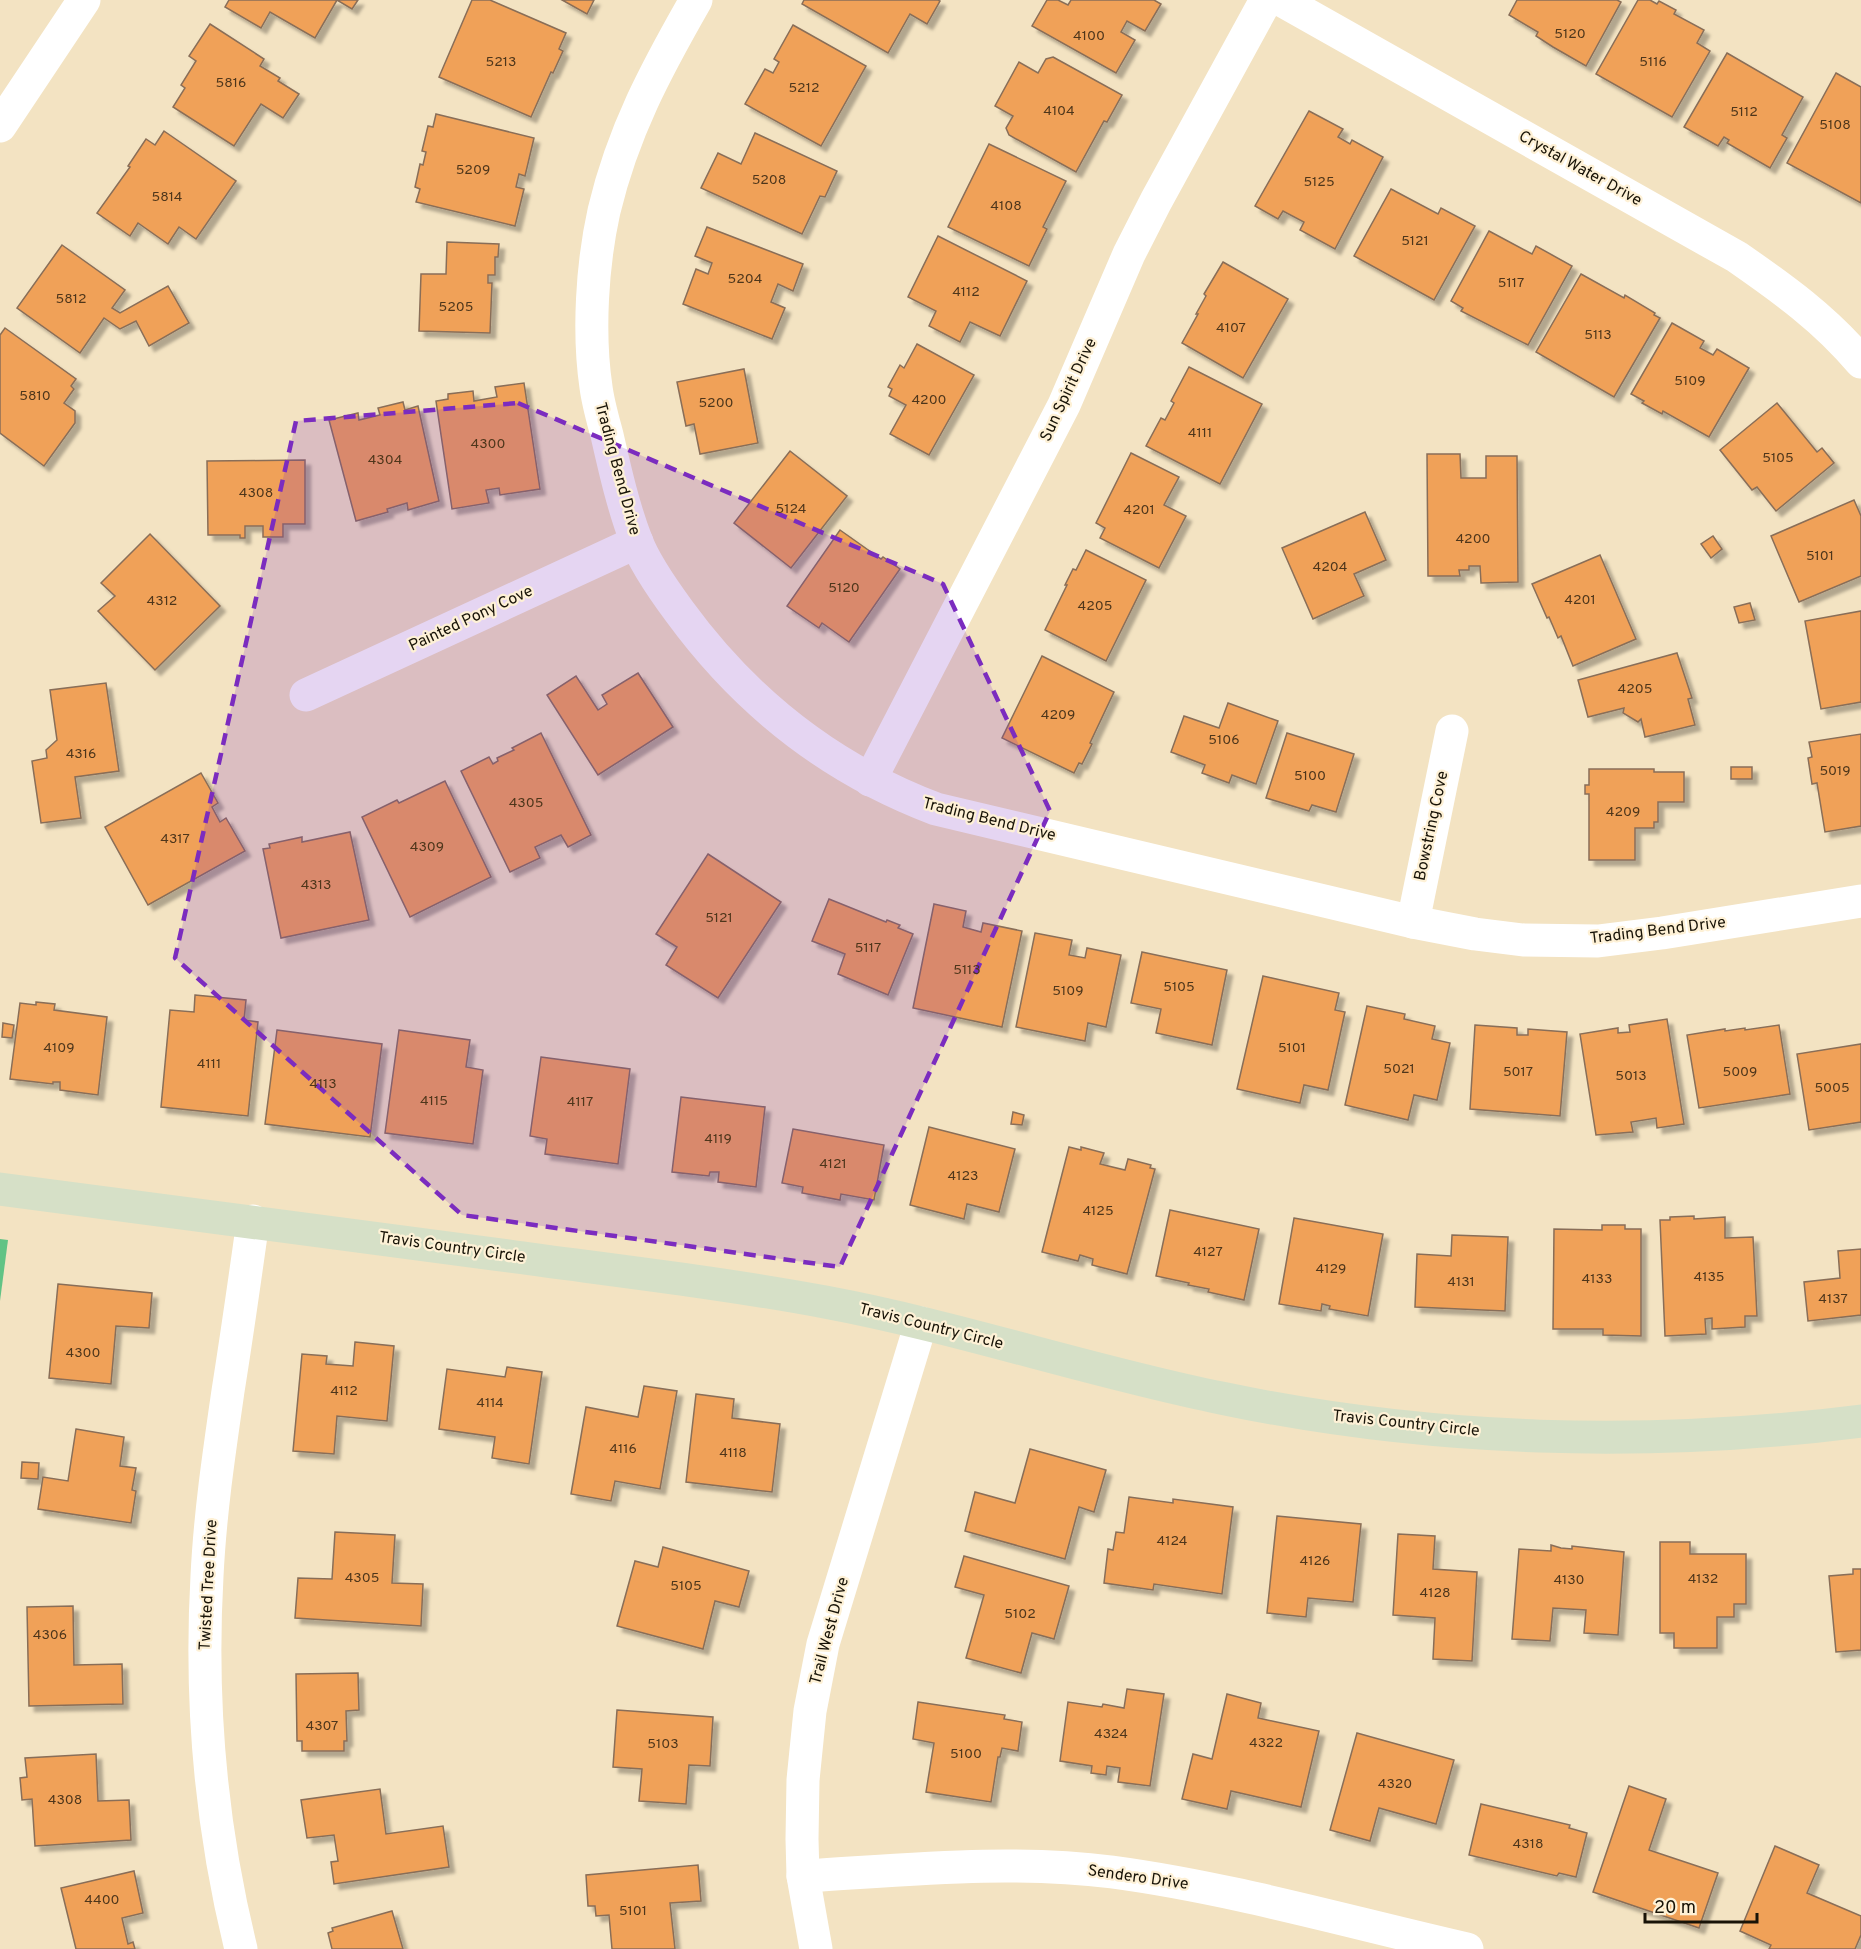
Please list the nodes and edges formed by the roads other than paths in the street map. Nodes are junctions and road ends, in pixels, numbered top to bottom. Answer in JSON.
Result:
{"nodes":[{"id":1,"x":84,"y":0,"type":"edge"},
{"id":2,"x":696,"y":0,"type":"edge"},
{"id":3,"x":1266,"y":0,"type":"edge"},
{"id":4,"x":1281,"y":0,"type":"edge"},
{"id":5,"x":0,"y":126,"type":"edge"},
{"id":6,"x":1861,"y":362,"type":"edge"},
{"id":7,"x":637,"y":542,"type":"junction"},
{"id":8,"x":306,"y":695,"type":"dead end"},
{"id":9,"x":1452,"y":731,"type":"dead end"},
{"id":10,"x":870,"y":780,"type":"junction"},
{"id":11,"x":1861,"y":902,"type":"edge"},
{"id":12,"x":1413,"y":922,"type":"junction"},
{"id":13,"x":0,"y":1189,"type":"edge"},
{"id":14,"x":254,"y":1221,"type":"junction"},
{"id":15,"x":921,"y":1323,"type":"junction"},
{"id":16,"x":1861,"y":1421,"type":"edge"},
{"id":17,"x":803,"y":1876,"type":"junction"},
{"id":18,"x":241,"y":1949,"type":"edge"},
{"id":19,"x":816,"y":1949,"type":"edge"},
{"id":20,"x":1467,"y":1949,"type":"edge"}],
"edges":[{"from":1,"to":5,"type":"street"},
{"from":2,"to":7,"type":"street","name":"Trading Bend Drive"},
{"from":3,"to":10,"type":"street","name":"Sun Spirit Drive"},
{"from":4,"to":6,"type":"street","name":"Crystal Water Drive"},
{"from":7,"to":8,"type":"street","name":"Painted Pony Cove"},
{"from":7,"to":10,"type":"street","name":"Trading Bend Drive"},
{"from":9,"to":12,"type":"street","name":"Bowstring Cove"},
{"from":10,"to":12,"type":"street","name":"Trading Bend Drive"},
{"from":11,"to":12,"type":"street","name":"Trading Bend Drive"},
{"from":13,"to":14,"type":"street","name":"Travis Country Circle"},
{"from":14,"to":15,"type":"street","name":"Travis Country Circle"},
{"from":14,"to":18,"type":"street","name":"Twisted Tree Drive"},
{"from":15,"to":16,"type":"street","name":"Travis Country Circle"},
{"from":15,"to":17,"type":"street","name":"Trail West Drive"},
{"from":17,"to":19,"type":"street","name":"Trail West Drive"},
{"from":17,"to":20,"type":"street","name":"Sendero Drive"}]}
